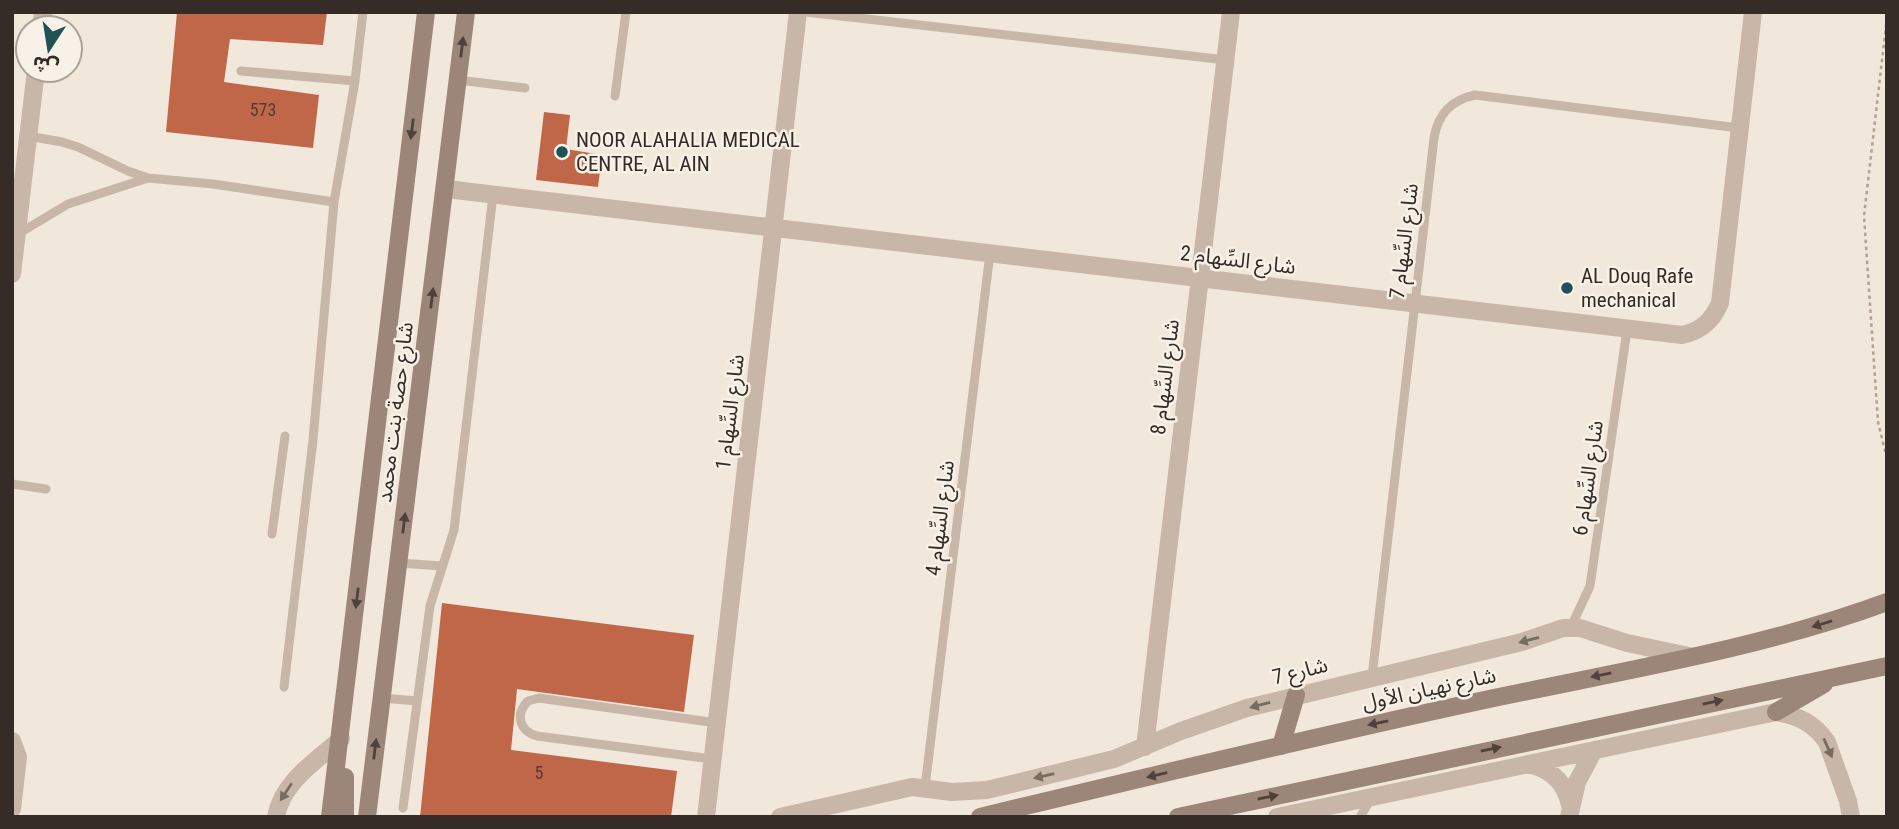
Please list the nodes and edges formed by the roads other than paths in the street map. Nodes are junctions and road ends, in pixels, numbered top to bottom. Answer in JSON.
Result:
{"nodes":[{"id":1,"x":363,"y":12,"type":"edge"},
{"id":2,"x":426,"y":12,"type":"edge"},
{"id":3,"x":466,"y":12,"type":"edge"},
{"id":4,"x":626,"y":12,"type":"edge"},
{"id":5,"x":798,"y":12,"type":"edge"},
{"id":6,"x":806,"y":12,"type":"edge"},
{"id":7,"x":1231,"y":12,"type":"edge"},
{"id":8,"x":1753,"y":12,"type":"edge"},
{"id":9,"x":1226,"y":60,"type":"junction"},
{"id":10,"x":242,"y":71,"type":"dead end"},
{"id":11,"x":458,"y":80,"type":"junction"},
{"id":12,"x":355,"y":81,"type":"junction"},
{"id":13,"x":35,"y":84,"type":"edge"},
{"id":14,"x":525,"y":88,"type":"dead end"},
{"id":15,"x":615,"y":96,"type":"dead end"},
{"id":16,"x":1739,"y":128,"type":"junction"},
{"id":17,"x":29,"y":136,"type":"junction"},
{"id":18,"x":148,"y":178,"type":"junction"},
{"id":19,"x":446,"y":189,"type":"junction"},
{"id":20,"x":493,"y":195,"type":"junction"},
{"id":21,"x":334,"y":202,"type":"junction"},
{"id":22,"x":774,"y":228,"type":"junction"},
{"id":23,"x":17,"y":235,"type":"junction"},
{"id":24,"x":990,"y":253,"type":"junction"},
{"id":25,"x":12,"y":274,"type":"edge"},
{"id":26,"x":1200,"y":278,"type":"junction"},
{"id":27,"x":1414,"y":304,"type":"junction"},
{"id":28,"x":1627,"y":330,"type":"junction"},
{"id":29,"x":285,"y":436,"type":"dead end"},
{"id":30,"x":12,"y":484,"type":"edge"},
{"id":31,"x":46,"y":489,"type":"dead end"},
{"id":32,"x":272,"y":534,"type":"dead end"},
{"id":33,"x":399,"y":563,"type":"junction"},
{"id":34,"x":442,"y":566,"type":"junction"},
{"id":35,"x":1887,"y":602,"type":"edge"},
{"id":36,"x":1571,"y":627,"type":"junction"},
{"id":37,"x":1689,"y":656,"type":"junction"},
{"id":38,"x":1887,"y":666,"type":"edge"},
{"id":39,"x":1838,"y":676,"type":"junction"},
{"id":40,"x":1372,"y":677,"type":"junction"},
{"id":41,"x":284,"y":687,"type":"dead end"},
{"id":42,"x":1296,"y":695,"type":"junction"},
{"id":43,"x":382,"y":698,"type":"junction"},
{"id":44,"x":417,"y":701,"type":"junction"},
{"id":45,"x":1776,"y":712,"type":"junction"},
{"id":46,"x":717,"y":723,"type":"junction"},
{"id":47,"x":341,"y":739,"type":"junction"},
{"id":48,"x":1281,"y":746,"type":"junction"},
{"id":49,"x":1145,"y":747,"type":"junction"},
{"id":50,"x":15,"y":749,"type":"edge"},
{"id":51,"x":1594,"y":750,"type":"junction"},
{"id":52,"x":712,"y":759,"type":"junction"},
{"id":53,"x":1528,"y":764,"type":"junction"},
{"id":54,"x":925,"y":787,"type":"junction"},
{"id":55,"x":1373,"y":796,"type":"junction"},
{"id":56,"x":402,"y":808,"type":"dead end"},
{"id":57,"x":12,"y":809,"type":"edge"},
{"id":58,"x":1308,"y":810,"type":"junction"},
{"id":59,"x":369,"y":811,"type":"edge"},
{"id":60,"x":1570,"y":811,"type":"edge"},
{"id":61,"x":276,"y":817,"type":"edge"},
{"id":62,"x":330,"y":817,"type":"edge"},
{"id":63,"x":345,"y":817,"type":"edge"},
{"id":64,"x":706,"y":817,"type":"edge"},
{"id":65,"x":780,"y":817,"type":"edge"},
{"id":66,"x":980,"y":817,"type":"edge"},
{"id":67,"x":1178,"y":817,"type":"edge"},
{"id":68,"x":1277,"y":817,"type":"edge"},
{"id":69,"x":1327,"y":817,"type":"edge"},
{"id":70,"x":1360,"y":817,"type":"edge"},
{"id":71,"x":1852,"y":817,"type":"edge"}],
"edges":[{"from":1,"to":12,"type":"lane"},
{"from":2,"to":47,"type":"main road","name":"شارع حصة بنت محمد","one_way":true},
{"from":11,"to":3,"type":"main road","name":"شارع حصة بنت محمد","one_way":true},
{"from":4,"to":15,"type":"lane"},
{"from":5,"to":22,"type":"street","name":"شارع السِّهام 1"},
{"from":6,"to":9,"type":"lane"},
{"from":7,"to":9,"type":"street","name":"شارع السِّهام 8"},
{"from":8,"to":16,"type":"street","name":"شارع السِّهام 2"},
{"from":9,"to":26,"type":"street","name":"شارع السِّهام 8"},
{"from":10,"to":12,"type":"lane"},
{"from":11,"to":14,"type":"lane"},
{"from":11,"to":19,"type":"main road","name":"شارع حصة بنت محمد"},
{"from":12,"to":21,"type":"lane"},
{"from":13,"to":17,"type":"street"},
{"from":16,"to":27,"type":"lane","name":"شارع السِّهام 7"},
{"from":16,"to":28,"type":"street","name":"شارع السِّهام 2"},
{"from":17,"to":18,"type":"lane"},
{"from":17,"to":23,"type":"street"},
{"from":18,"to":21,"type":"lane"},
{"from":18,"to":23,"type":"lane"},
{"from":19,"to":20,"type":"street","name":"شارع السِّهام 2"},
{"from":33,"to":19,"type":"main road","name":"شارع حصة بنت محمد","one_way":true},
{"from":20,"to":22,"type":"street","name":"شارع السِّهام 2"},
{"from":20,"to":34,"type":"lane"},
{"from":21,"to":41,"type":"lane"},
{"from":22,"to":24,"type":"street","name":"شارع السِّهام 2"},
{"from":22,"to":46,"type":"street","name":"شارع السِّهام 1"},
{"from":23,"to":25,"type":"street"},
{"from":24,"to":26,"type":"street","name":"شارع السِّهام 2"},
{"from":24,"to":54,"type":"lane","name":"شارع السِّهام 4"},
{"from":26,"to":27,"type":"street","name":"شارع السِّهام 2"},
{"from":26,"to":49,"type":"street","name":"شارع السِّهام 8"},
{"from":27,"to":28,"type":"street","name":"شارع السِّهام 2"},
{"from":27,"to":40,"type":"lane","name":"شارع السِّهام 7"},
{"from":28,"to":36,"type":"lane","name":"شارع السِّهام 6"},
{"from":29,"to":32,"type":"lane"},
{"from":30,"to":31,"type":"lane"},
{"from":33,"to":34,"type":"lane"},
{"from":33,"to":43,"type":"main road","name":"شارع حصة بنت محمد"},
{"from":34,"to":44,"type":"lane"},
{"from":35,"to":37,"type":"main road","name":"شارع نهيان الأول","one_way":true},
{"from":36,"to":37,"type":"street"},
{"from":36,"to":40,"type":"street","name":"شارع 7","one_way":true},
{"from":37,"to":48,"type":"main road","name":"شارع نهيان الأول","one_way":true},
{"from":38,"to":39,"type":"main road"},
{"from":39,"to":45,"type":"main road"},
{"from":67,"to":39,"type":"main road","one_way":true},
{"from":40,"to":42,"type":"street","name":"شارع 7"},
{"from":42,"to":48,"type":"main road"},
{"from":42,"to":49,"type":"street","name":"شارع 7","one_way":true},
{"from":43,"to":44,"type":"lane"},
{"from":59,"to":43,"type":"main road","name":"شارع حصة بنت محمد","one_way":true},
{"from":44,"to":56,"type":"lane"},
{"from":45,"to":51,"type":"street"},
{"from":45,"to":71,"type":"street","one_way":true},
{"from":46,"to":52,"type":"street","name":"شارع السِّهام 1"},
{"from":46,"to":52,"type":"lane"},
{"from":47,"to":61,"type":"street","one_way":true},
{"from":47,"to":62,"type":"main road","name":"شارع حصة بنت محمد"},
{"from":47,"to":63,"type":"main road"},
{"from":48,"to":66,"type":"main road","name":"شارع نهيان الأول","one_way":true},
{"from":49,"to":54,"type":"street","name":"شارع 7","one_way":true},
{"from":50,"to":57,"type":"street"},
{"from":51,"to":53,"type":"street"},
{"from":51,"to":60,"type":"street"},
{"from":52,"to":64,"type":"street","name":"شارع السِّهام 1"},
{"from":53,"to":55,"type":"street"},
{"from":53,"to":60,"type":"street"},
{"from":54,"to":65,"type":"street","name":"شارع 7"},
{"from":55,"to":58,"type":"street"},
{"from":55,"to":70,"type":"lane"},
{"from":58,"to":68,"type":"street"},
{"from":58,"to":69,"type":"lane"}]}
